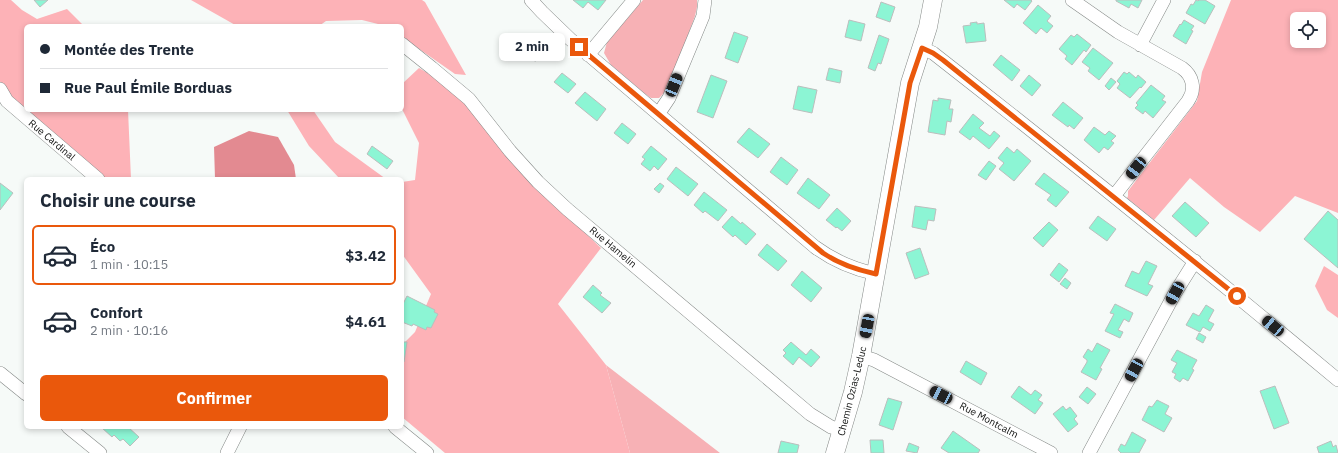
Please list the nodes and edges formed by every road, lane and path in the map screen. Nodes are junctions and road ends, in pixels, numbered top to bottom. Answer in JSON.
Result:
{"nodes":[{"id":1,"x":531,"y":0,"type":"edge"},
{"id":2,"x":634,"y":0,"type":"edge"},
{"id":3,"x":705,"y":0,"type":"edge"},
{"id":4,"x":933,"y":0,"type":"edge"},
{"id":5,"x":1072,"y":0,"type":"edge"},
{"id":6,"x":1164,"y":0,"type":"edge"},
{"id":7,"x":1140,"y":45,"type":"junction"},
{"id":8,"x":404,"y":46,"type":"edge"},
{"id":9,"x":922,"y":48,"type":"junction"},
{"id":10,"x":588,"y":55,"type":"junction"},
{"id":11,"x":0,"y":88,"type":"edge"},
{"id":12,"x":3,"y":103,"type":"edge"},
{"id":13,"x":658,"y":113,"type":"junction"},
{"id":14,"x":96,"y":177,"type":"edge"},
{"id":15,"x":1114,"y":196,"type":"junction"},
{"id":16,"x":1195,"y":261,"type":"junction"},
{"id":17,"x":876,"y":274,"type":"junction"},
{"id":18,"x":861,"y":356,"type":"junction"},
{"id":19,"x":0,"y":373,"type":"edge"},
{"id":20,"x":1338,"y":380,"type":"edge"},
{"id":21,"x":24,"y":392,"type":"edge"},
{"id":22,"x":70,"y":429,"type":"edge"},
{"id":23,"x":239,"y":429,"type":"edge"},
{"id":24,"x":397,"y":429,"type":"edge"},
{"id":25,"x":842,"y":430,"type":"junction"},
{"id":26,"x":100,"y":453,"type":"edge"},
{"id":27,"x":227,"y":453,"type":"edge"},
{"id":28,"x":427,"y":453,"type":"edge"},
{"id":29,"x":835,"y":453,"type":"edge"},
{"id":30,"x":1051,"y":453,"type":"edge"},
{"id":31,"x":1089,"y":453,"type":"edge"}],
"edges":[{"from":1,"to":10,"type":"street"},
{"from":2,"to":10,"type":"street"},
{"from":3,"to":13,"type":"street"},
{"from":4,"to":9,"type":"street","name":"Chemin Ozias-Leduc"},
{"from":5,"to":7,"type":"street"},
{"from":6,"to":7,"type":"street"},
{"from":7,"to":15,"type":"street"},
{"from":8,"to":25,"type":"street","name":"Rue Hamelin"},
{"from":9,"to":15,"type":"street"},
{"from":9,"to":17,"type":"street","name":"Chemin Ozias-Leduc"},
{"from":10,"to":13,"type":"street"},
{"from":11,"to":12,"type":"street","name":"Rue Cardinal"},
{"from":12,"to":14,"type":"street","name":"Rue Cardinal"},
{"from":13,"to":17,"type":"street"},
{"from":15,"to":16,"type":"street"},
{"from":16,"to":20,"type":"street"},
{"from":16,"to":31,"type":"street"},
{"from":17,"to":18,"type":"street","name":"Chemin Ozias-Leduc"},
{"from":18,"to":25,"type":"street","name":"Chemin Ozias-Leduc"},
{"from":18,"to":30,"type":"street","name":"Rue Montcalm"},
{"from":19,"to":21,"type":"street"},
{"from":22,"to":26,"type":"street"},
{"from":23,"to":27,"type":"street"},
{"from":24,"to":28,"type":"street"},
{"from":25,"to":29,"type":"street","name":"Chemin Ozias-Leduc"}]}
